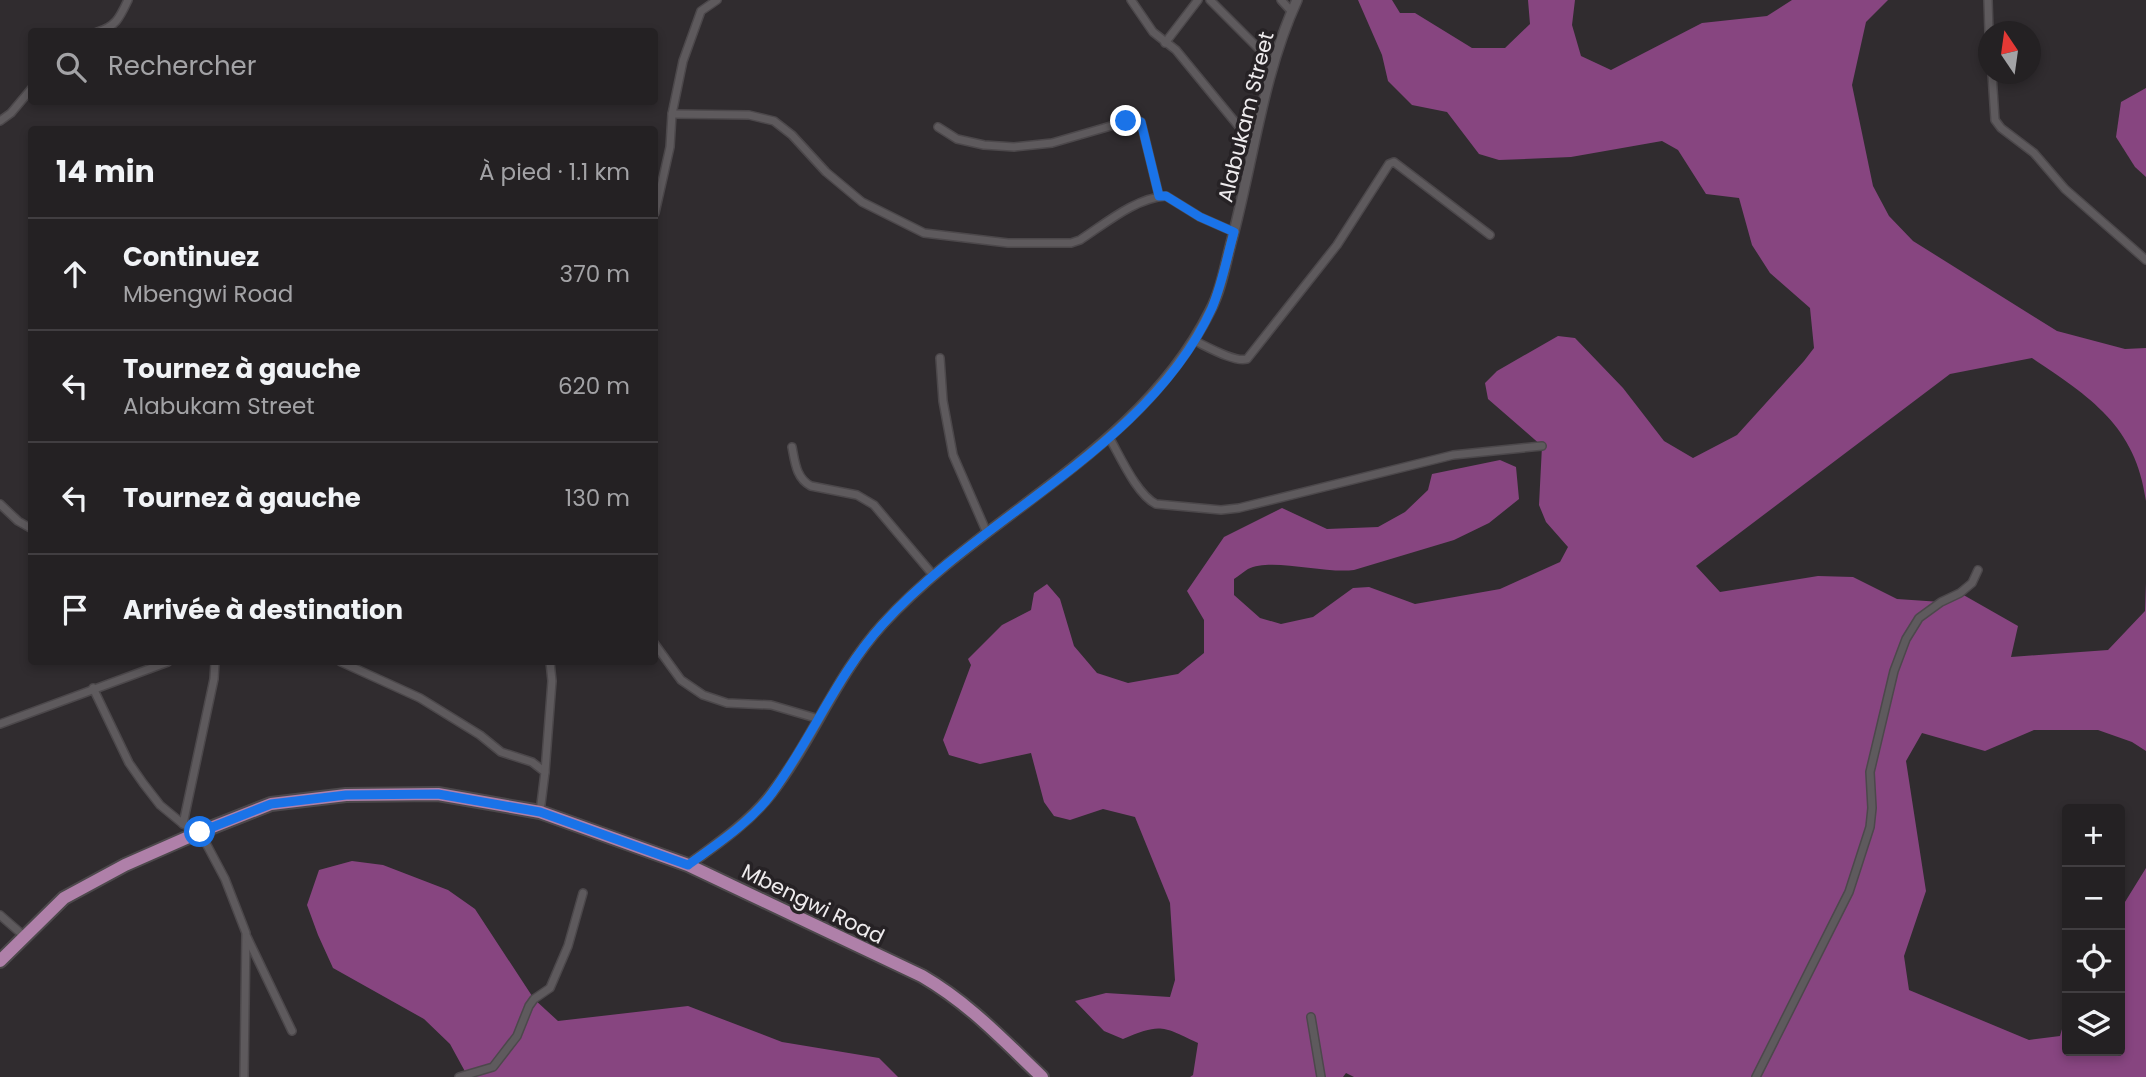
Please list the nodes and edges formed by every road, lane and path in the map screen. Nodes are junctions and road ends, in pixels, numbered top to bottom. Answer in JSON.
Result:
{"nodes":[{"id":1,"x":128,"y":0,"type":"edge"},
{"id":2,"x":717,"y":0,"type":"edge"},
{"id":3,"x":1131,"y":0,"type":"edge"},
{"id":4,"x":1198,"y":0,"type":"edge"},
{"id":5,"x":1210,"y":0,"type":"edge"},
{"id":6,"x":1281,"y":0,"type":"edge"},
{"id":7,"x":1297,"y":0,"type":"edge"},
{"id":8,"x":1988,"y":0,"type":"edge"},
{"id":9,"x":1292,"y":12,"type":"junction"},
{"id":10,"x":1989,"y":21,"type":"edge"},
{"id":11,"x":111,"y":28,"type":"edge"},
{"id":12,"x":1165,"y":43,"type":"junction"},
{"id":13,"x":1274,"y":64,"type":"junction"},
{"id":14,"x":1993,"y":84,"type":"edge"},
{"id":15,"x":28,"y":93,"type":"edge"},
{"id":16,"x":672,"y":114,"type":"junction"},
{"id":17,"x":0,"y":121,"type":"edge"},
{"id":18,"x":938,"y":127,"type":"dead end"},
{"id":19,"x":1255,"y":146,"type":"junction"},
{"id":20,"x":1159,"y":196,"type":"junction"},
{"id":21,"x":658,"y":200,"type":"edge"},
{"id":22,"x":1234,"y":232,"type":"junction"},
{"id":23,"x":1490,"y":235,"type":"dead end"},
{"id":24,"x":2146,"y":260,"type":"edge"},
{"id":25,"x":1194,"y":340,"type":"junction"},
{"id":26,"x":940,"y":358,"type":"dead end"},
{"id":27,"x":1109,"y":437,"type":"junction"},
{"id":28,"x":1542,"y":446,"type":"dead end"},
{"id":29,"x":792,"y":447,"type":"dead end"},
{"id":30,"x":0,"y":504,"type":"edge"},
{"id":31,"x":28,"y":527,"type":"edge"},
{"id":32,"x":986,"y":533,"type":"junction"},
{"id":33,"x":1978,"y":570,"type":"dead end"},
{"id":34,"x":934,"y":576,"type":"junction"},
{"id":35,"x":658,"y":648,"type":"edge"},
{"id":36,"x":159,"y":665,"type":"edge"},
{"id":37,"x":215,"y":665,"type":"edge"},
{"id":38,"x":348,"y":665,"type":"edge"},
{"id":39,"x":550,"y":665,"type":"edge"},
{"id":40,"x":93,"y":688,"type":"junction"},
{"id":41,"x":819,"y":719,"type":"junction"},
{"id":42,"x":0,"y":724,"type":"edge"},
{"id":43,"x":545,"y":772,"type":"junction"},
{"id":44,"x":540,"y":812,"type":"junction"},
{"id":45,"x":183,"y":824,"type":"junction"},
{"id":46,"x":200,"y":832,"type":"junction"},
{"id":47,"x":688,"y":865,"type":"junction"},
{"id":48,"x":583,"y":893,"type":"dead end"},
{"id":49,"x":0,"y":915,"type":"edge"},
{"id":50,"x":246,"y":933,"type":"junction"},
{"id":51,"x":24,"y":936,"type":"junction"},
{"id":52,"x":0,"y":961,"type":"edge"},
{"id":53,"x":1311,"y":1017,"type":"dead end"},
{"id":54,"x":292,"y":1031,"type":"dead end"},
{"id":55,"x":244,"y":1077,"type":"edge"},
{"id":56,"x":459,"y":1077,"type":"edge"},
{"id":57,"x":1041,"y":1077,"type":"edge"},
{"id":58,"x":1321,"y":1077,"type":"edge"},
{"id":59,"x":1756,"y":1077,"type":"edge"}],
"edges":[{"from":1,"to":11,"type":"street"},
{"from":2,"to":16,"type":"street"},
{"from":3,"to":12,"type":"street"},
{"from":4,"to":12,"type":"street"},
{"from":5,"to":13,"type":"street"},
{"from":6,"to":9,"type":"street"},
{"from":7,"to":9,"type":"street","name":"Alabukam Street"},
{"from":8,"to":10,"type":"street"},
{"from":9,"to":13,"type":"street","name":"Alabukam Street"},
{"from":12,"to":19,"type":"street"},
{"from":13,"to":19,"type":"street","name":"Alabukam Street"},
{"from":14,"to":24,"type":"street"},
{"from":15,"to":17,"type":"street"},
{"from":16,"to":20,"type":"street"},
{"from":16,"to":21,"type":"street"},
{"from":18,"to":20,"type":"street"},
{"from":19,"to":22,"type":"street","name":"Alabukam Street"},
{"from":20,"to":22,"type":"street"},
{"from":22,"to":25,"type":"street","name":"Alabukam Street"},
{"from":23,"to":25,"type":"street"},
{"from":25,"to":27,"type":"street","name":"Alabukam Street"},
{"from":26,"to":32,"type":"street"},
{"from":27,"to":28,"type":"street"},
{"from":27,"to":32,"type":"street","name":"Alabukam Street"},
{"from":29,"to":34,"type":"street"},
{"from":30,"to":31,"type":"street"},
{"from":32,"to":34,"type":"street","name":"Alabukam Street"},
{"from":33,"to":59,"type":"street"},
{"from":34,"to":41,"type":"street","name":"Alabukam Street"},
{"from":35,"to":41,"type":"street"},
{"from":36,"to":40,"type":"street"},
{"from":37,"to":45,"type":"street"},
{"from":38,"to":43,"type":"street"},
{"from":39,"to":43,"type":"street"},
{"from":40,"to":42,"type":"street"},
{"from":40,"to":45,"type":"street"},
{"from":41,"to":47,"type":"street","name":"Alabukam Street"},
{"from":43,"to":44,"type":"street"},
{"from":44,"to":46,"type":"main road","name":"Mbengwi Road"},
{"from":44,"to":47,"type":"main road","name":"Mbengwi Road"},
{"from":45,"to":46,"type":"street"},
{"from":46,"to":50,"type":"street"},
{"from":46,"to":51,"type":"main road","name":"Mbengwi Road"},
{"from":47,"to":57,"type":"main road","name":"Mbengwi Road"},
{"from":48,"to":56,"type":"street"},
{"from":49,"to":51,"type":"street"},
{"from":50,"to":54,"type":"street"},
{"from":50,"to":55,"type":"street"},
{"from":51,"to":52,"type":"main road","name":"Mbengwi Road"},
{"from":53,"to":58,"type":"street"}]}
